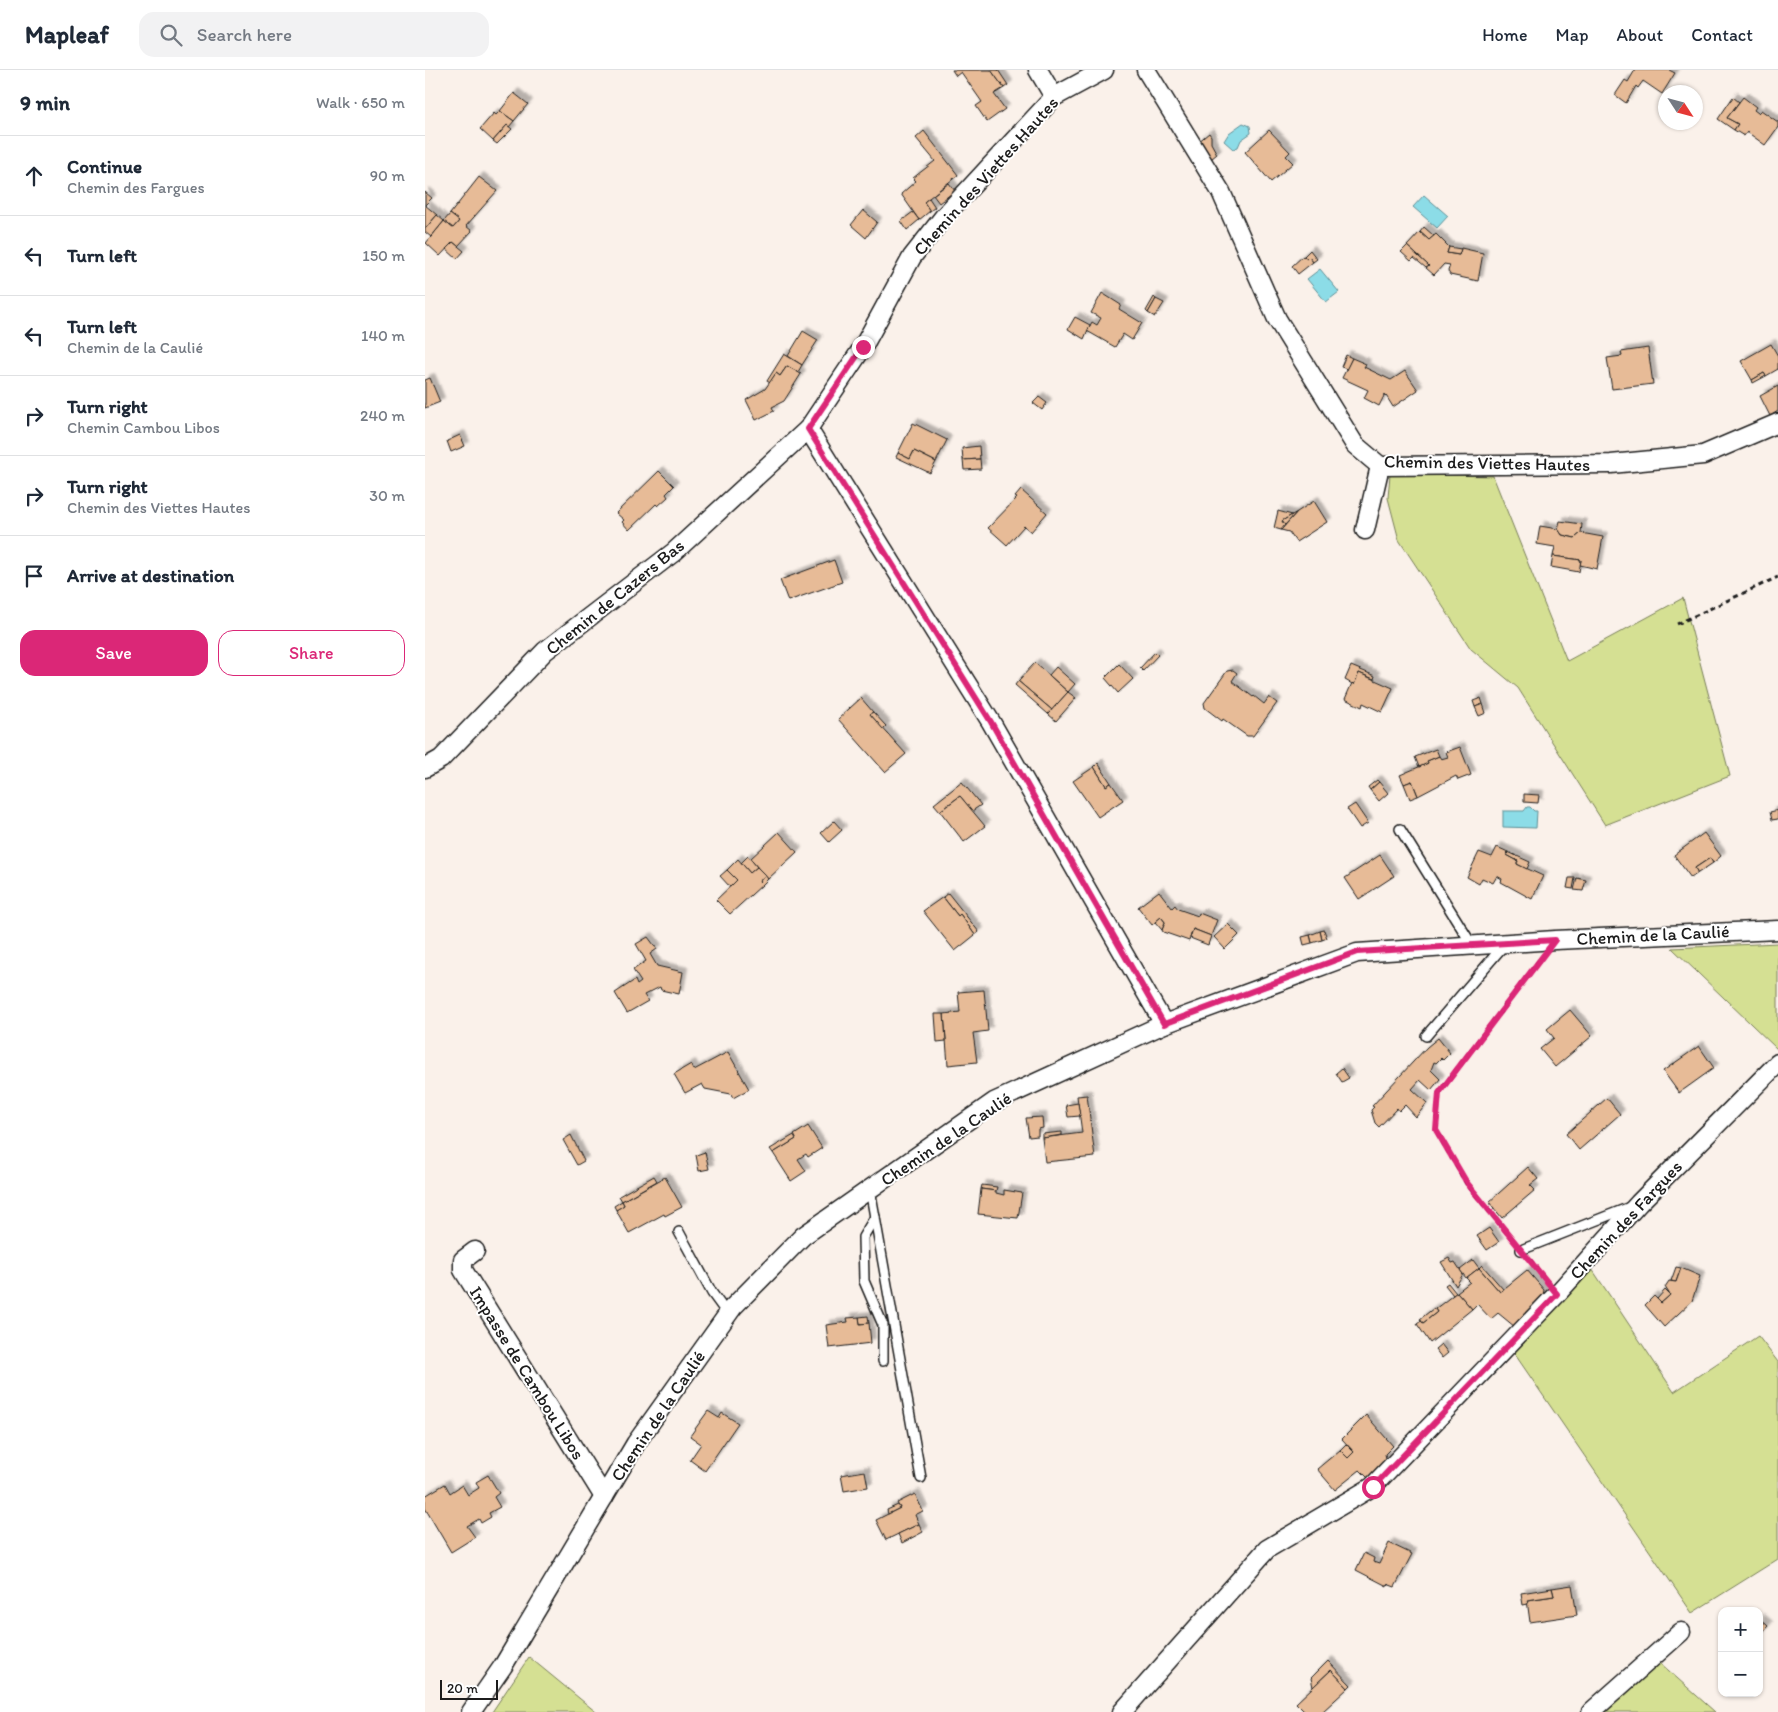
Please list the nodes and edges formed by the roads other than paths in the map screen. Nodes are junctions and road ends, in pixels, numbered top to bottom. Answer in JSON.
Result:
{"nodes":[{"id":1,"x":1038,"y":70,"type":"edge"},
{"id":2,"x":1104,"y":70,"type":"edge"},
{"id":3,"x":1146,"y":70,"type":"edge"},
{"id":4,"x":1054,"y":97,"type":"junction"},
{"id":5,"x":1778,"y":423,"type":"edge"},
{"id":6,"x":808,"y":429,"type":"junction"},
{"id":7,"x":1380,"y":466,"type":"junction"},
{"id":8,"x":1365,"y":530,"type":"dead end"},
{"id":9,"x":425,"y":768,"type":"edge"},
{"id":10,"x":1399,"y":828,"type":"dead end"},
{"id":11,"x":1778,"y":930,"type":"edge"},
{"id":12,"x":1506,"y":943,"type":"junction"},
{"id":13,"x":1471,"y":945,"type":"junction"},
{"id":14,"x":1164,"y":1024,"type":"junction"},
{"id":15,"x":1426,"y":1036,"type":"dead end"},
{"id":16,"x":1778,"y":1063,"type":"edge"},
{"id":17,"x":870,"y":1189,"type":"junction"},
{"id":18,"x":1639,"y":1203,"type":"junction"},
{"id":19,"x":875,"y":1217,"type":"junction"},
{"id":20,"x":679,"y":1232,"type":"dead end"},
{"id":21,"x":1521,"y":1250,"type":"road end"},
{"id":22,"x":475,"y":1251,"type":"dead end"},
{"id":23,"x":728,"y":1315,"type":"junction"},
{"id":24,"x":883,"y":1361,"type":"dead end"},
{"id":25,"x":921,"y":1478,"type":"dead end"},
{"id":26,"x":604,"y":1497,"type":"junction"},
{"id":27,"x":1681,"y":1632,"type":"dead end"},
{"id":28,"x":471,"y":1712,"type":"edge"},
{"id":29,"x":1122,"y":1712,"type":"edge"},
{"id":30,"x":1591,"y":1712,"type":"edge"}],
"edges":[{"from":1,"to":4,"type":"street"},
{"from":2,"to":4,"type":"street","name":"Chemin des Viettes Hautes"},
{"from":3,"to":7,"type":"street","name":"Chemin des Viettes Hautes"},
{"from":4,"to":6,"type":"street","name":"Chemin des Viettes Hautes"},
{"from":5,"to":7,"type":"street","name":"Chemin des Viettes Hautes"},
{"from":6,"to":9,"type":"street","name":"Chemin de Cazers Bas"},
{"from":6,"to":14,"type":"street"},
{"from":7,"to":8,"type":"street"},
{"from":10,"to":13,"type":"lane"},
{"from":11,"to":12,"type":"street","name":"Chemin de la Caulié"},
{"from":12,"to":13,"type":"street","name":"Chemin de la Caulié"},
{"from":12,"to":15,"type":"lane"},
{"from":13,"to":14,"type":"street","name":"Chemin de la Caulié"},
{"from":14,"to":17,"type":"street","name":"Chemin de la Caulié"},
{"from":16,"to":18,"type":"street","name":"Chemin des Fargues"},
{"from":17,"to":19,"type":"lane"},
{"from":17,"to":23,"type":"street","name":"Chemin de la Caulié"},
{"from":18,"to":21,"type":"lane"},
{"from":18,"to":29,"type":"street","name":"Chemin des Fargues"},
{"from":19,"to":24,"type":"lane"},
{"from":19,"to":25,"type":"lane"},
{"from":20,"to":23,"type":"lane"},
{"from":22,"to":26,"type":"street","name":"Impasse de Cambou Libos"},
{"from":23,"to":26,"type":"street","name":"Chemin de la Caulié"},
{"from":26,"to":28,"type":"street","name":"Chemin de la Caulié"},
{"from":27,"to":30,"type":"street"}]}
